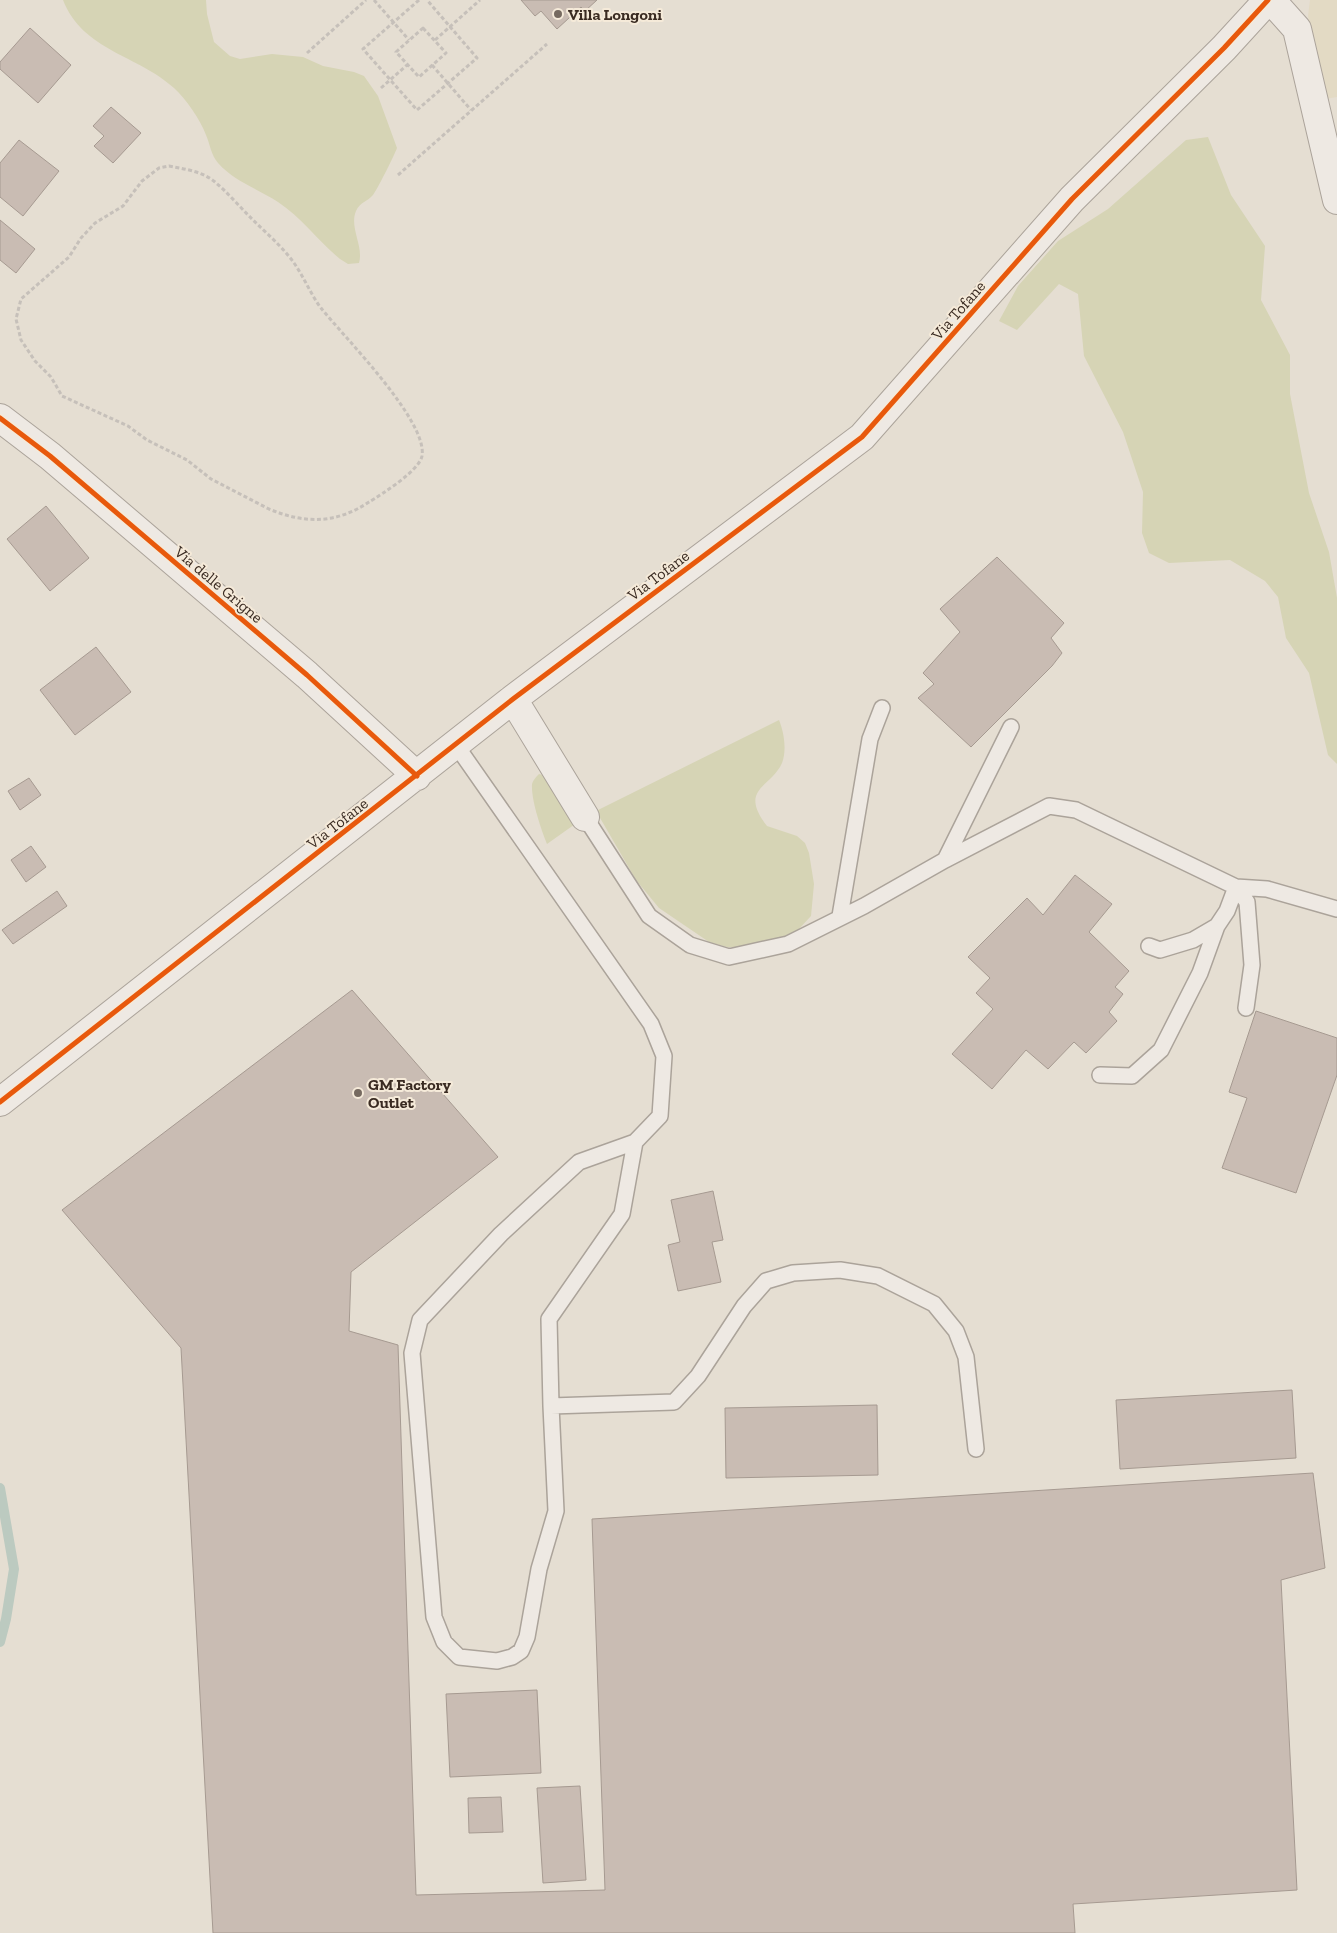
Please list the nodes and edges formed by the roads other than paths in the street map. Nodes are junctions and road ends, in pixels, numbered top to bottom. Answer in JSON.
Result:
{"nodes":[{"id":1,"x":1270,"y":0,"type":"edge"},
{"id":2,"x":1337,"y":200,"type":"edge"},
{"id":3,"x":0,"y":418,"type":"edge"},
{"id":4,"x":513,"y":700,"type":"junction"},
{"id":5,"x":882,"y":708,"type":"dead end"},
{"id":6,"x":1011,"y":727,"type":"dead end"},
{"id":7,"x":456,"y":745,"type":"junction"},
{"id":8,"x":417,"y":776,"type":"junction"},
{"id":9,"x":585,"y":817,"type":"joint"},
{"id":10,"x":945,"y":860,"type":"junction"},
{"id":11,"x":1236,"y":887,"type":"junction"},
{"id":12,"x":1337,"y":909,"type":"edge"},
{"id":13,"x":840,"y":916,"type":"junction"},
{"id":14,"x":1217,"y":926,"type":"junction"},
{"id":15,"x":1149,"y":946,"type":"dead end"},
{"id":16,"x":1246,"y":1008,"type":"dead end"},
{"id":17,"x":1100,"y":1076,"type":"dead end"},
{"id":18,"x":0,"y":1102,"type":"edge"},
{"id":19,"x":635,"y":1142,"type":"junction"},
{"id":20,"x":551,"y":1406,"type":"junction"},
{"id":21,"x":976,"y":1449,"type":"dead end"}],
"edges":[{"from":1,"to":2,"type":"street"},
{"from":1,"to":4,"type":"street","name":"Via Tofane"},
{"from":3,"to":8,"type":"street","name":"Via delle Grigne"},
{"from":4,"to":7,"type":"street","name":"Via Tofane"},
{"from":4,"to":9,"type":"street"},
{"from":5,"to":13,"type":"lane"},
{"from":6,"to":10,"type":"lane"},
{"from":7,"to":8,"type":"street","name":"Via Tofane"},
{"from":7,"to":19,"type":"lane"},
{"from":8,"to":18,"type":"street","name":"Via Tofane"},
{"from":9,"to":13,"type":"lane"},
{"from":10,"to":11,"type":"lane"},
{"from":10,"to":13,"type":"lane"},
{"from":11,"to":12,"type":"lane"},
{"from":11,"to":14,"type":"lane"},
{"from":11,"to":16,"type":"lane"},
{"from":14,"to":15,"type":"lane"},
{"from":14,"to":17,"type":"lane"},
{"from":19,"to":20,"type":"lane"},
{"from":19,"to":20,"type":"lane"},
{"from":20,"to":21,"type":"lane"}]}
